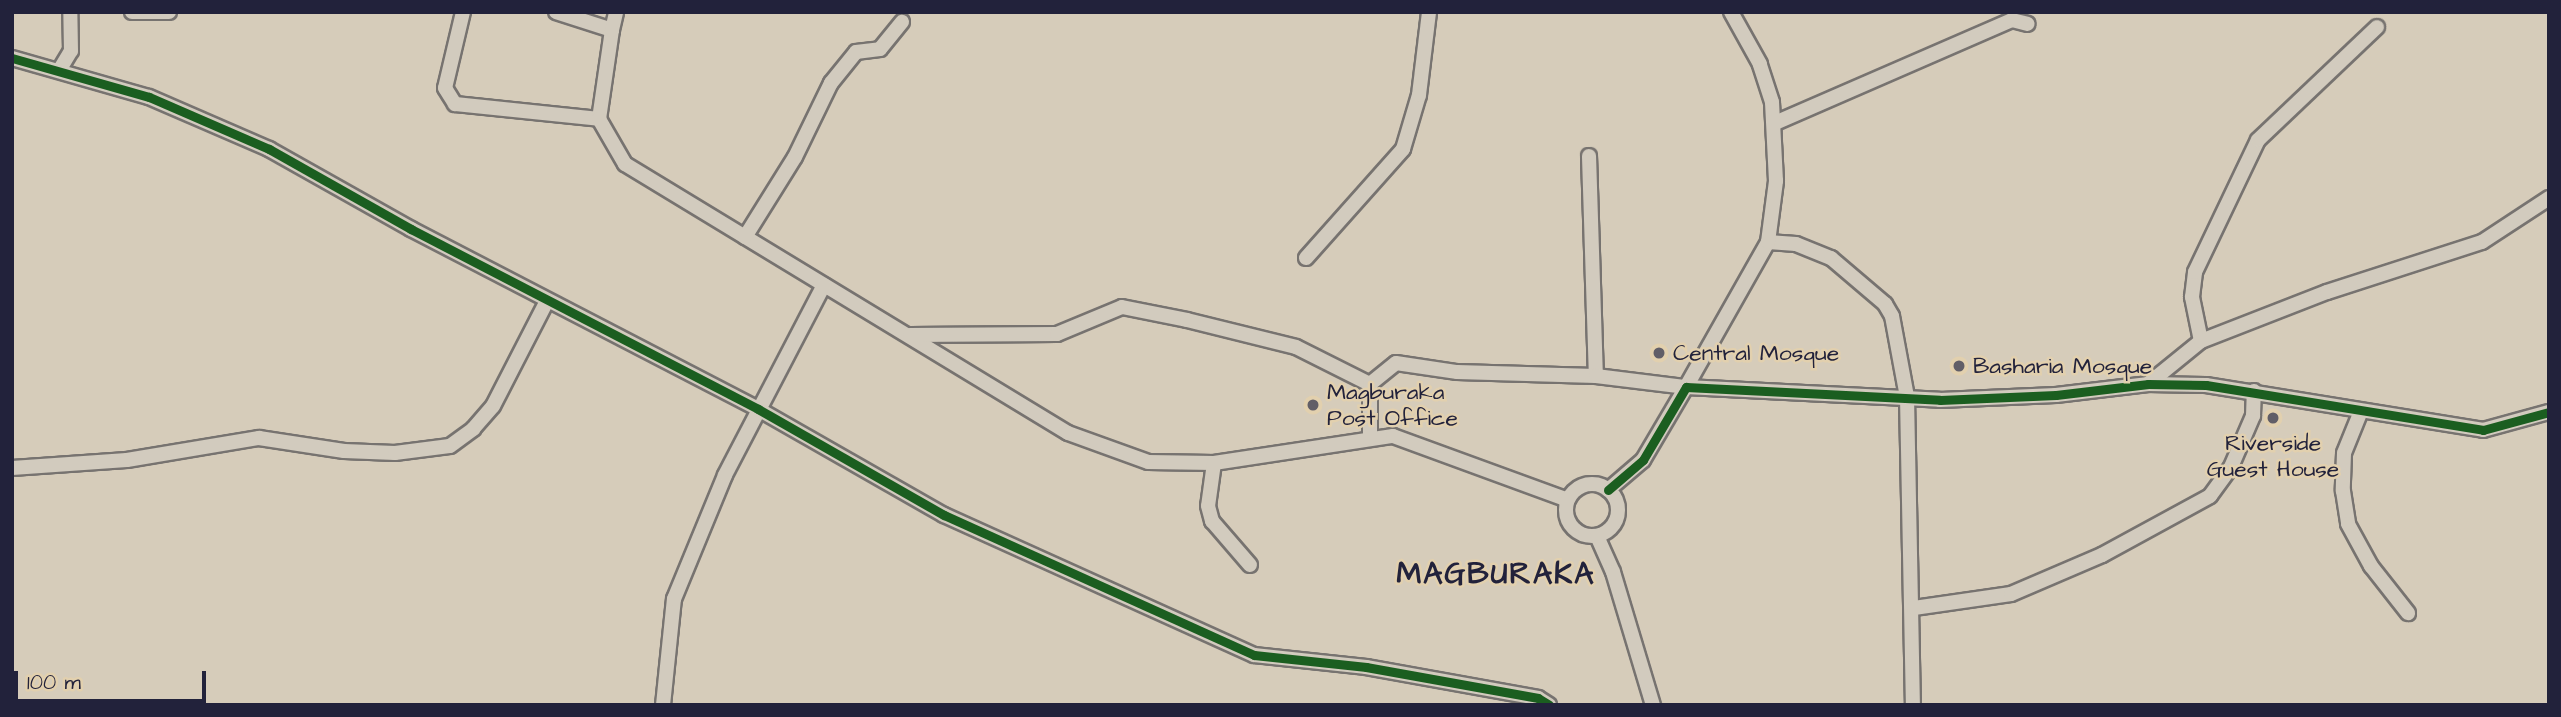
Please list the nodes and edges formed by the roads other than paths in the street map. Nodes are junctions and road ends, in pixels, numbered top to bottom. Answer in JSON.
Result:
{"nodes":[{"id":1,"x":69,"y":12,"type":"edge"},
{"id":2,"x":132,"y":12,"type":"edge"},
{"id":3,"x":169,"y":12,"type":"edge"},
{"id":4,"x":463,"y":12,"type":"edge"},
{"id":5,"x":556,"y":12,"type":"edge"},
{"id":6,"x":616,"y":12,"type":"edge"},
{"id":7,"x":1429,"y":12,"type":"edge"},
{"id":8,"x":1731,"y":12,"type":"edge"},
{"id":9,"x":902,"y":22,"type":"dead end"},
{"id":10,"x":2028,"y":24,"type":"dead end"},
{"id":11,"x":2376,"y":26,"type":"dead end"},
{"id":12,"x":612,"y":30,"type":"junction"},
{"id":13,"x":12,"y":58,"type":"edge"},
{"id":14,"x":60,"y":69,"type":"junction"},
{"id":15,"x":2279,"y":110,"type":"dead end"},
{"id":16,"x":599,"y":119,"type":"junction"},
{"id":17,"x":1775,"y":123,"type":"junction"},
{"id":18,"x":2258,"y":140,"type":"junction"},
{"id":19,"x":1589,"y":156,"type":"dead end"},
{"id":20,"x":2549,"y":198,"type":"edge"},
{"id":21,"x":745,"y":237,"type":"junction"},
{"id":22,"x":1768,"y":242,"type":"junction"},
{"id":23,"x":1306,"y":258,"type":"dead end"},
{"id":24,"x":824,"y":285,"type":"junction"},
{"id":25,"x":547,"y":301,"type":"junction"},
{"id":26,"x":910,"y":335,"type":"junction"},
{"id":27,"x":2201,"y":341,"type":"junction"},
{"id":28,"x":1596,"y":376,"type":"junction"},
{"id":29,"x":1370,"y":384,"type":"junction"},
{"id":30,"x":2148,"y":384,"type":"junction"},
{"id":31,"x":1685,"y":387,"type":"junction"},
{"id":32,"x":2255,"y":391,"type":"junction"},
{"id":33,"x":1907,"y":397,"type":"junction"},
{"id":34,"x":758,"y":409,"type":"junction"},
{"id":35,"x":2361,"y":411,"type":"junction"},
{"id":36,"x":2549,"y":412,"type":"edge"},
{"id":37,"x":1370,"y":438,"type":"junction"},
{"id":38,"x":1214,"y":463,"type":"junction"},
{"id":39,"x":12,"y":468,"type":"edge"},
{"id":40,"x":1608,"y":490,"type":"junction"},
{"id":41,"x":1568,"y":500,"type":"junction"},
{"id":42,"x":1597,"y":536,"type":"junction"},
{"id":43,"x":1250,"y":565,"type":"dead end"},
{"id":44,"x":1914,"y":608,"type":"junction"},
{"id":45,"x":2408,"y":613,"type":"dead end"},
{"id":46,"x":663,"y":705,"type":"edge"},
{"id":47,"x":1549,"y":705,"type":"edge"},
{"id":48,"x":1653,"y":705,"type":"edge"},
{"id":49,"x":1913,"y":705,"type":"edge"}],
"edges":[{"from":1,"to":14,"type":"street"},
{"from":2,"to":3,"type":"street"},
{"from":4,"to":16,"type":"street"},
{"from":5,"to":12,"type":"street"},
{"from":6,"to":12,"type":"street"},
{"from":7,"to":23,"type":"street"},
{"from":8,"to":17,"type":"street"},
{"from":9,"to":21,"type":"street"},
{"from":10,"to":17,"type":"street"},
{"from":11,"to":18,"type":"street"},
{"from":12,"to":16,"type":"street"},
{"from":13,"to":14,"type":"street"},
{"from":14,"to":25,"type":"street"},
{"from":15,"to":18,"type":"street"},
{"from":16,"to":21,"type":"street"},
{"from":17,"to":22,"type":"street"},
{"from":18,"to":27,"type":"street"},
{"from":19,"to":28,"type":"street"},
{"from":20,"to":27,"type":"street"},
{"from":21,"to":24,"type":"street"},
{"from":22,"to":31,"type":"street"},
{"from":22,"to":33,"type":"street"},
{"from":24,"to":26,"type":"street"},
{"from":24,"to":34,"type":"street"},
{"from":25,"to":34,"type":"street"},
{"from":25,"to":39,"type":"street"},
{"from":26,"to":29,"type":"street"},
{"from":26,"to":38,"type":"street"},
{"from":27,"to":30,"type":"street"},
{"from":28,"to":29,"type":"street"},
{"from":28,"to":31,"type":"street"},
{"from":29,"to":37,"type":"street"},
{"from":30,"to":32,"type":"street"},
{"from":30,"to":33,"type":"street"},
{"from":31,"to":33,"type":"street"},
{"from":31,"to":40,"type":"street"},
{"from":32,"to":35,"type":"street"},
{"from":32,"to":44,"type":"street"},
{"from":33,"to":44,"type":"street"},
{"from":34,"to":46,"type":"street"},
{"from":34,"to":47,"type":"street"},
{"from":35,"to":36,"type":"street"},
{"from":35,"to":45,"type":"street"},
{"from":37,"to":38,"type":"street"},
{"from":37,"to":41,"type":"street"},
{"from":38,"to":43,"type":"street"},
{"from":40,"to":41,"type":"street"},
{"from":40,"to":42,"type":"street"},
{"from":41,"to":42,"type":"street"},
{"from":42,"to":48,"type":"street"},
{"from":44,"to":49,"type":"street"}]}
